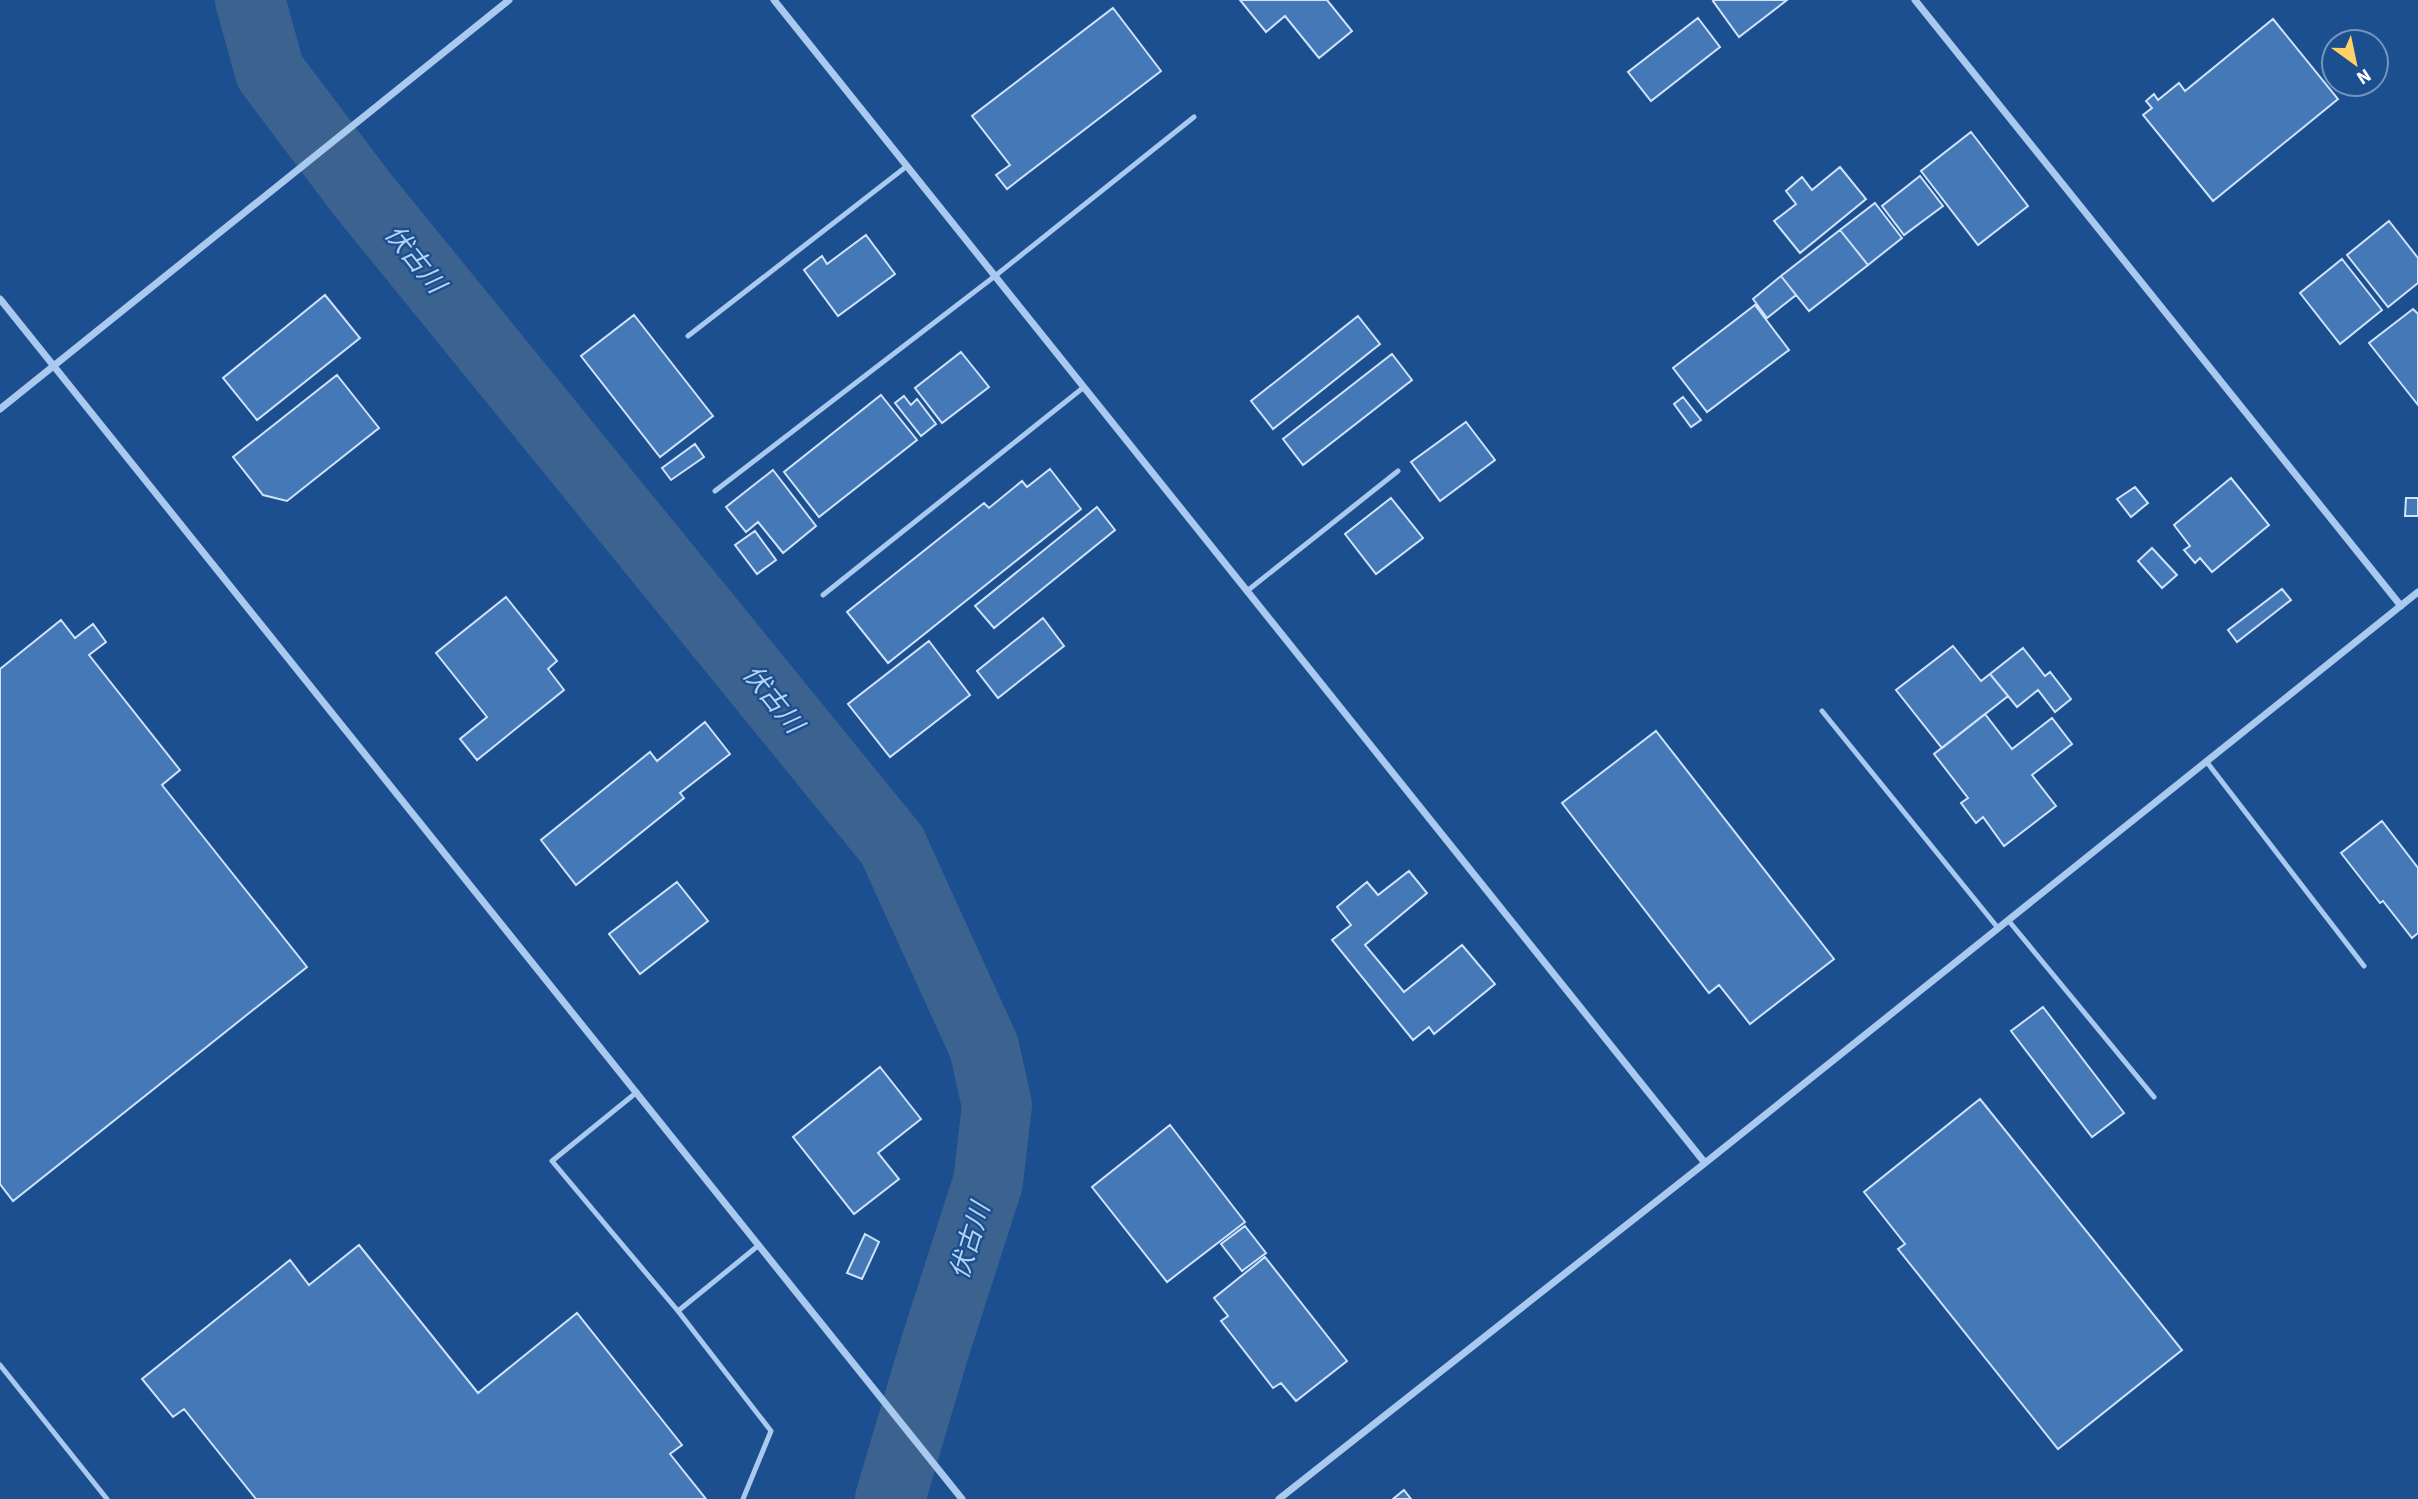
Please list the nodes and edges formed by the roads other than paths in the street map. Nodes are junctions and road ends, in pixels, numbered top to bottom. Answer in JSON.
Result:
{"nodes":[{"id":1,"x":509,"y":0,"type":"edge"},
{"id":2,"x":774,"y":0,"type":"edge"},
{"id":3,"x":1915,"y":0,"type":"edge"},
{"id":4,"x":1194,"y":117,"type":"dead end"},
{"id":5,"x":907,"y":166,"type":"junction"},
{"id":6,"x":995,"y":276,"type":"junction"},
{"id":7,"x":0,"y":299,"type":"edge"},
{"id":8,"x":688,"y":336,"type":"dead end"},
{"id":9,"x":53,"y":366,"type":"junction"},
{"id":10,"x":1084,"y":387,"type":"junction"},
{"id":11,"x":0,"y":409,"type":"edge"},
{"id":12,"x":1398,"y":471,"type":"dead end"},
{"id":13,"x":715,"y":491,"type":"dead end"},
{"id":14,"x":1247,"y":591,"type":"junction"},
{"id":15,"x":2418,"y":592,"type":"edge"},
{"id":16,"x":824,"y":595,"type":"dead end"},
{"id":17,"x":2401,"y":606,"type":"junction"},
{"id":18,"x":1822,"y":711,"type":"dead end"},
{"id":19,"x":2206,"y":761,"type":"junction"},
{"id":20,"x":2008,"y":920,"type":"junction"},
{"id":21,"x":1998,"y":928,"type":"junction"},
{"id":22,"x":2364,"y":966,"type":"dead end"},
{"id":23,"x":637,"y":1092,"type":"junction"},
{"id":24,"x":2154,"y":1097,"type":"dead end"},
{"id":25,"x":1704,"y":1163,"type":"junction"},
{"id":26,"x":759,"y":1245,"type":"junction"},
{"id":27,"x":678,"y":1311,"type":"junction"},
{"id":28,"x":0,"y":1364,"type":"edge"},
{"id":29,"x":107,"y":1499,"type":"edge"},
{"id":30,"x":743,"y":1499,"type":"edge"},
{"id":31,"x":961,"y":1499,"type":"edge"},
{"id":32,"x":1279,"y":1499,"type":"edge"}],
"edges":[{"from":1,"to":9,"type":"street"},
{"from":2,"to":5,"type":"street"},
{"from":3,"to":17,"type":"street"},
{"from":4,"to":6,"type":"lane"},
{"from":5,"to":6,"type":"street"},
{"from":5,"to":8,"type":"lane"},
{"from":6,"to":10,"type":"street"},
{"from":6,"to":13,"type":"lane"},
{"from":7,"to":9,"type":"street"},
{"from":9,"to":11,"type":"street"},
{"from":9,"to":23,"type":"street"},
{"from":10,"to":14,"type":"street"},
{"from":10,"to":16,"type":"lane"},
{"from":12,"to":14,"type":"lane"},
{"from":14,"to":25,"type":"street"},
{"from":15,"to":17,"type":"street"},
{"from":17,"to":19,"type":"street"},
{"from":18,"to":21,"type":"lane"},
{"from":19,"to":20,"type":"street"},
{"from":19,"to":22,"type":"lane"},
{"from":20,"to":21,"type":"street"},
{"from":20,"to":24,"type":"lane"},
{"from":21,"to":25,"type":"street"},
{"from":23,"to":26,"type":"street"},
{"from":23,"to":27,"type":"lane"},
{"from":25,"to":32,"type":"street"},
{"from":26,"to":27,"type":"lane"},
{"from":26,"to":31,"type":"street"},
{"from":27,"to":30,"type":"lane"},
{"from":28,"to":29,"type":"lane"}]}
